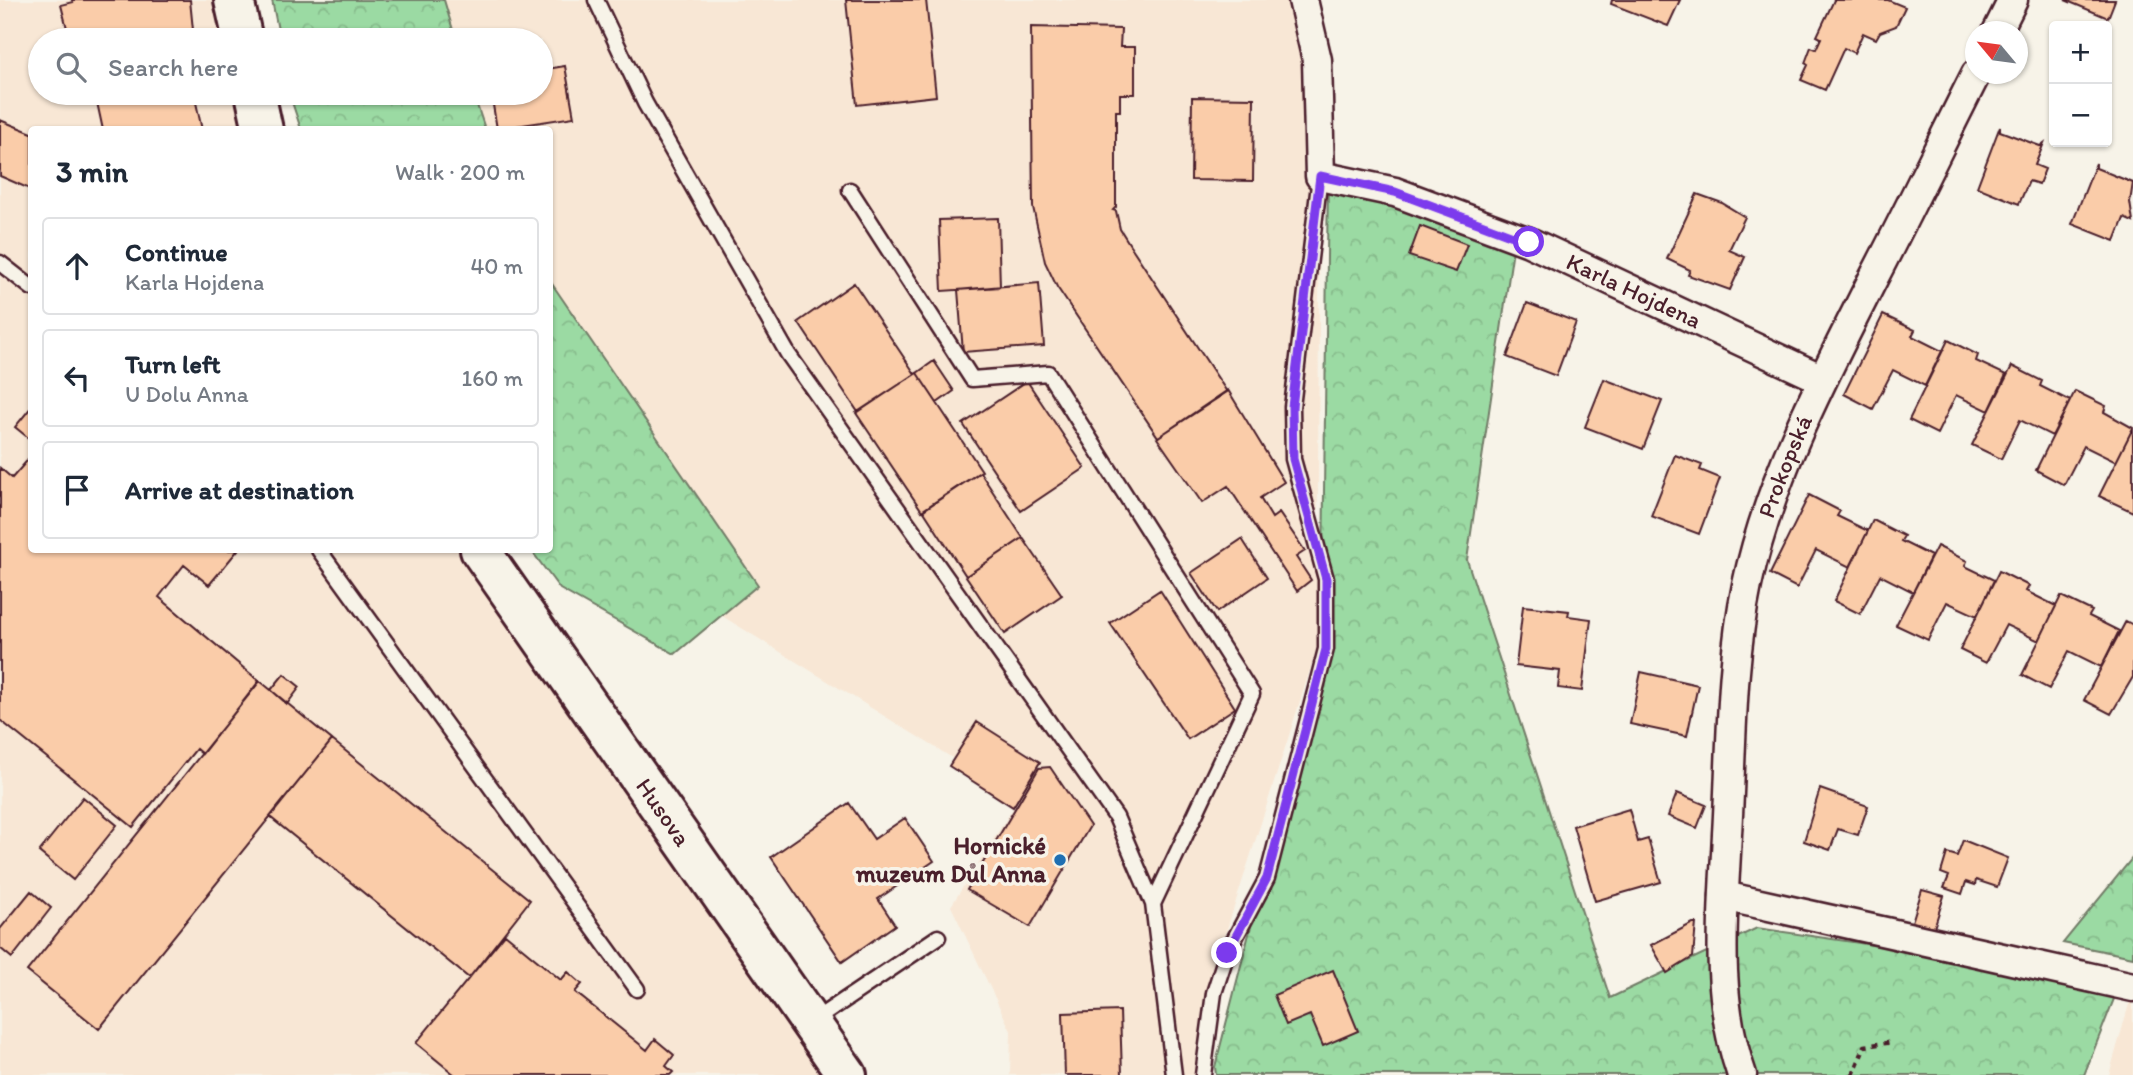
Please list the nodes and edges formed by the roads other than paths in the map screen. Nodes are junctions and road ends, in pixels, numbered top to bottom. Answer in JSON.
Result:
{"nodes":[{"id":1,"x":234,"y":0,"type":"edge"},
{"id":2,"x":596,"y":0,"type":"edge"},
{"id":3,"x":1303,"y":0,"type":"edge"},
{"id":4,"x":2013,"y":0,"type":"edge"},
{"id":5,"x":2002,"y":21,"type":"edge"},
{"id":6,"x":240,"y":28,"type":"edge"},
{"id":7,"x":1971,"y":84,"type":"edge"},
{"id":8,"x":258,"y":105,"type":"edge"},
{"id":9,"x":262,"y":126,"type":"edge"},
{"id":10,"x":1320,"y":176,"type":"junction"},
{"id":11,"x":850,"y":190,"type":"dead end"},
{"id":12,"x":0,"y":263,"type":"edge"},
{"id":13,"x":28,"y":285,"type":"edge"},
{"id":14,"x":1822,"y":379,"type":"junction"},
{"id":15,"x":321,"y":553,"type":"edge"},
{"id":16,"x":482,"y":553,"type":"edge"},
{"id":17,"x":1724,"y":897,"type":"junction"},
{"id":18,"x":1153,"y":904,"type":"junction"},
{"id":19,"x":938,"y":937,"type":"dead end"},
{"id":20,"x":2133,"y":987,"type":"edge"},
{"id":21,"x":637,"y":989,"type":"dead end"},
{"id":22,"x":810,"y":1023,"type":"junction"},
{"id":23,"x":847,"y":1075,"type":"edge"},
{"id":24,"x":1174,"y":1075,"type":"edge"},
{"id":25,"x":1203,"y":1075,"type":"edge"},
{"id":26,"x":1742,"y":1075,"type":"edge"}],
"edges":[{"from":1,"to":6,"type":"main road"},
{"from":2,"to":18,"type":"lane"},
{"from":3,"to":10,"type":"street"},
{"from":4,"to":5,"type":"street"},
{"from":7,"to":14,"type":"street","name":"Prokopská"},
{"from":8,"to":9,"type":"main road"},
{"from":10,"to":14,"type":"street","name":"Karla Hojdena"},
{"from":10,"to":25,"type":"lane"},
{"from":11,"to":18,"type":"lane"},
{"from":12,"to":13,"type":"lane"},
{"from":14,"to":17,"type":"street","name":"Prokopská"},
{"from":15,"to":21,"type":"lane"},
{"from":16,"to":22,"type":"main road","name":"Husova"},
{"from":17,"to":20,"type":"street"},
{"from":17,"to":26,"type":"street","name":"Prokopská"},
{"from":18,"to":24,"type":"lane"},
{"from":19,"to":22,"type":"lane"},
{"from":22,"to":23,"type":"main road","name":"Husova"}]}
